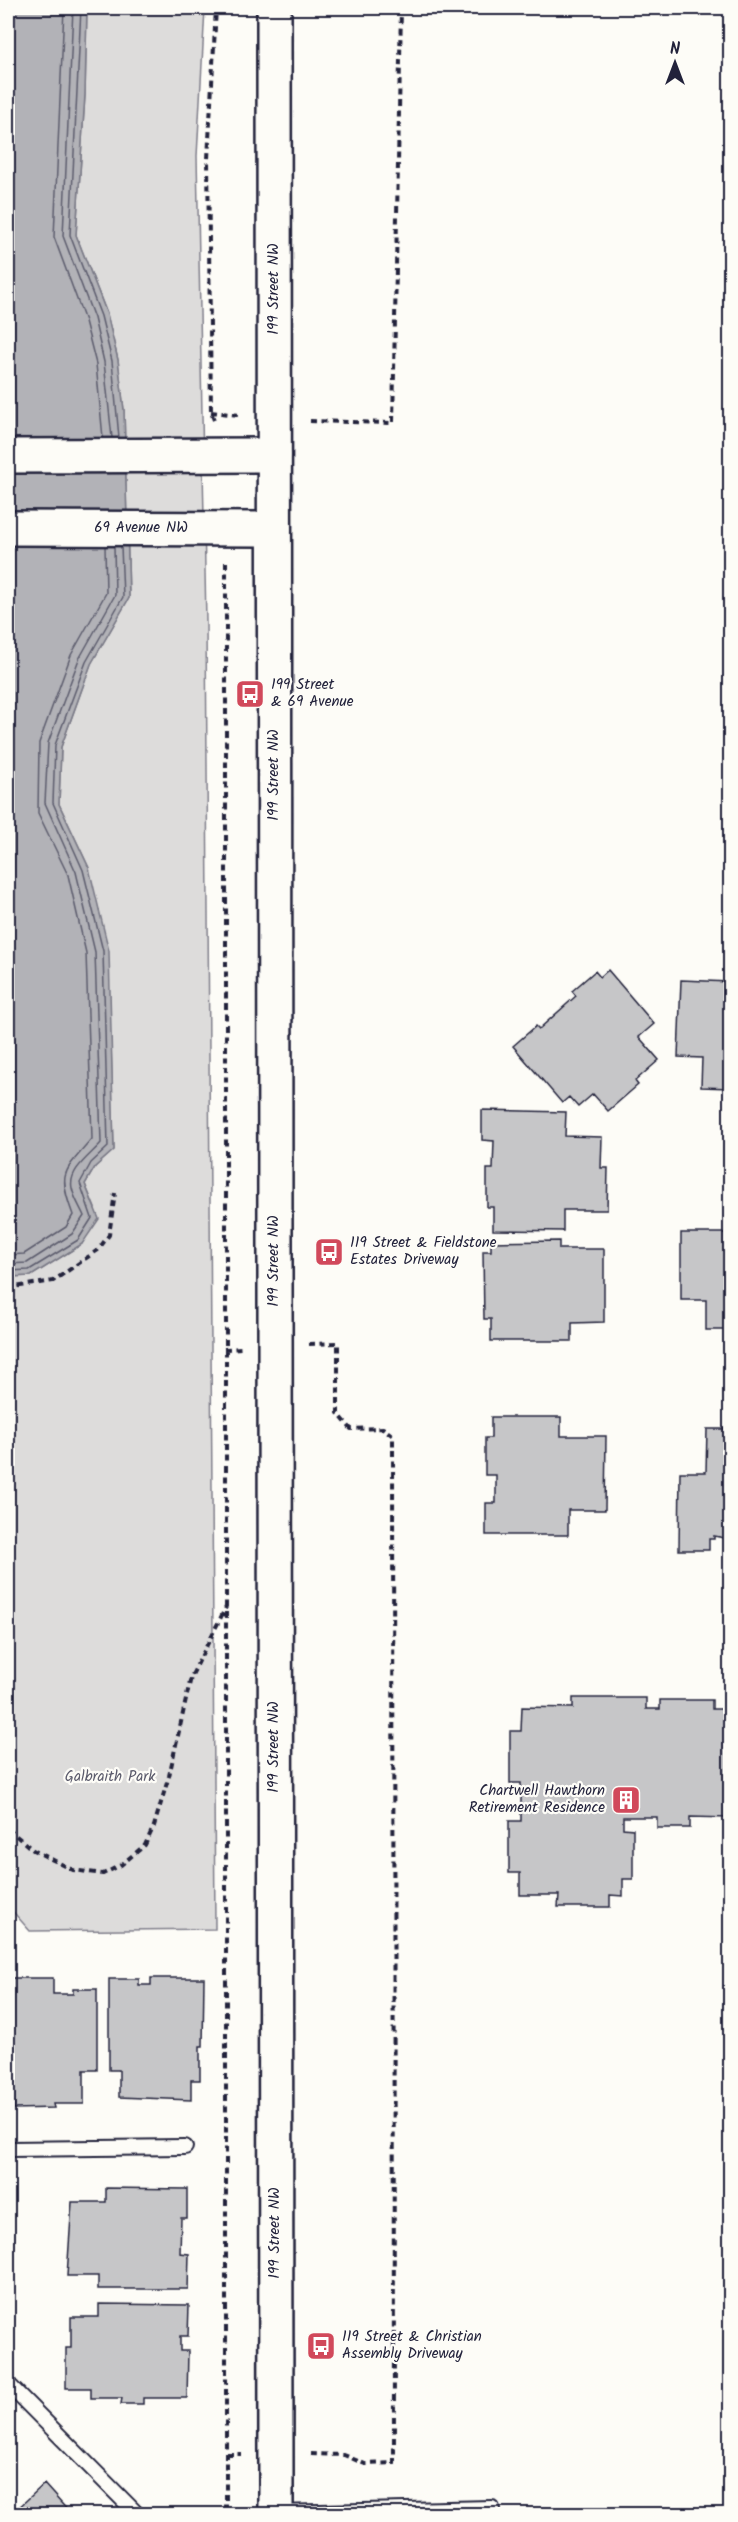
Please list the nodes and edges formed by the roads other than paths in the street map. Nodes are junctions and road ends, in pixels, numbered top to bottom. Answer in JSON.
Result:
{"nodes":[{"id":1,"x":274,"y":8,"type":"edge"},
{"id":2,"x":274,"y":455,"type":"junction"},
{"id":3,"x":8,"y":456,"type":"edge"},
{"id":4,"x":8,"y":528,"type":"edge"},
{"id":5,"x":274,"y":529,"type":"junction"},
{"id":6,"x":185,"y":2147,"type":"dead end"},
{"id":7,"x":8,"y":2149,"type":"edge"},
{"id":8,"x":8,"y":2384,"type":"edge"},
{"id":9,"x":492,"y":2508,"type":"dead end"},
{"id":10,"x":137,"y":2514,"type":"edge"},
{"id":11,"x":276,"y":2514,"type":"edge"}],
"edges":[{"from":1,"to":2,"type":"main road","name":"199 Street NW"},
{"from":2,"to":3,"type":"main road"},
{"from":2,"to":5,"type":"main road","name":"199 Street NW"},
{"from":4,"to":5,"type":"main road","name":"69 Avenue NW"},
{"from":5,"to":11,"type":"main road","name":"199 Street NW"},
{"from":6,"to":7,"type":"lane"},
{"from":8,"to":10,"type":"lane"},
{"from":9,"to":11,"type":"lane"}]}
